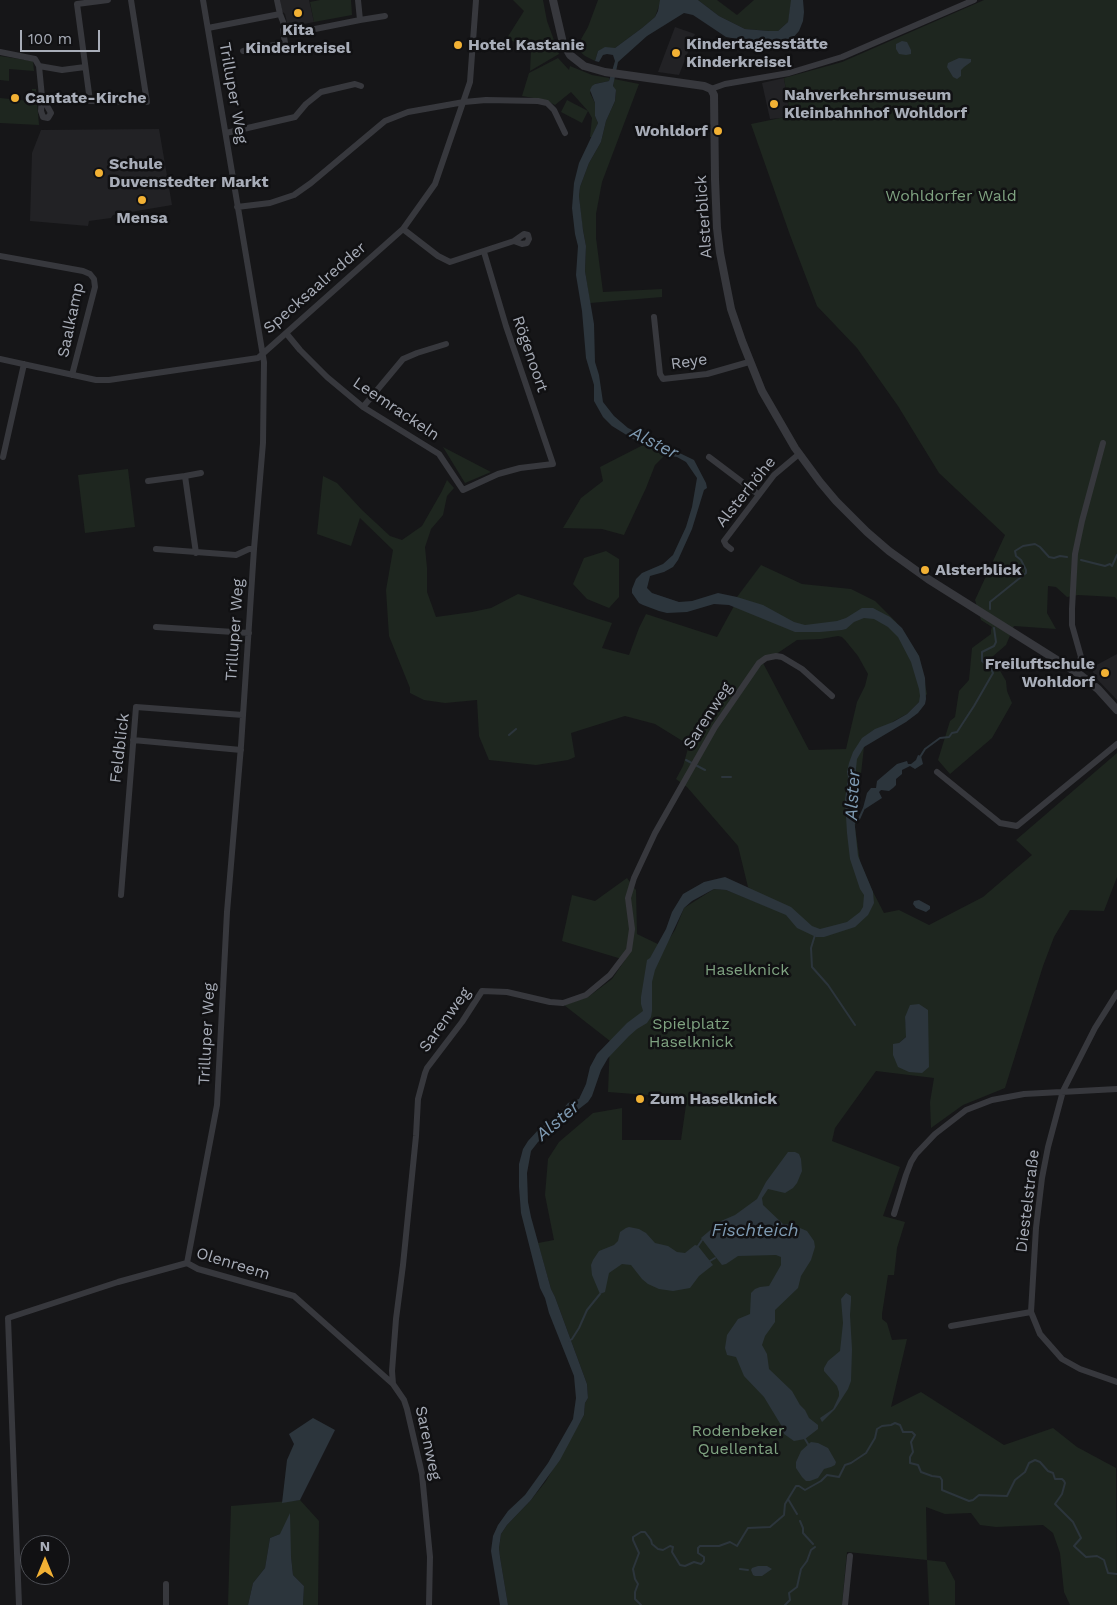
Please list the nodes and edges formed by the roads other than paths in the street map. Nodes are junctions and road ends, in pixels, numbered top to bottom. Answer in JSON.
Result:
{"nodes":[{"id":1,"x":108,"y":0,"type":"edge"},
{"id":2,"x":131,"y":0,"type":"edge"},
{"id":3,"x":203,"y":0,"type":"edge"},
{"id":4,"x":277,"y":0,"type":"edge"},
{"id":5,"x":358,"y":0,"type":"edge"},
{"id":6,"x":476,"y":0,"type":"edge"},
{"id":7,"x":554,"y":0,"type":"edge"},
{"id":8,"x":974,"y":0,"type":"edge"},
{"id":9,"x":280,"y":14,"type":"junction"},
{"id":10,"x":385,"y":16,"type":"dead end"},
{"id":11,"x":360,"y":20,"type":"junction"},
{"id":12,"x":285,"y":27,"type":"junction"},
{"id":13,"x":208,"y":28,"type":"junction"},
{"id":14,"x":243,"y":51,"type":"dead end"},
{"id":15,"x":0,"y":52,"type":"edge"},
{"id":16,"x":39,"y":66,"type":"junction"},
{"id":17,"x":85,"y":67,"type":"junction"},
{"id":18,"x":361,"y":86,"type":"dead end"},
{"id":19,"x":711,"y":89,"type":"junction"},
{"id":20,"x":42,"y":97,"type":"dead end"},
{"id":21,"x":464,"y":102,"type":"junction"},
{"id":22,"x":226,"y":133,"type":"junction"},
{"id":23,"x":565,"y":133,"type":"dead end"},
{"id":24,"x":237,"y":207,"type":"junction"},
{"id":25,"x":404,"y":229,"type":"junction"},
{"id":26,"x":514,"y":241,"type":"dead end"},
{"id":27,"x":484,"y":252,"type":"junction"},
{"id":28,"x":0,"y":256,"type":"edge"},
{"id":29,"x":654,"y":317,"type":"dead end"},
{"id":30,"x":286,"y":333,"type":"junction"},
{"id":31,"x":446,"y":344,"type":"dead end"},
{"id":32,"x":262,"y":354,"type":"junction"},
{"id":33,"x":0,"y":359,"type":"edge"},
{"id":34,"x":749,"y":362,"type":"junction"},
{"id":35,"x":24,"y":364,"type":"junction"},
{"id":36,"x":72,"y":375,"type":"junction"},
{"id":37,"x":363,"y":407,"type":"junction"},
{"id":38,"x":1103,"y":443,"type":"dead end"},
{"id":39,"x":799,"y":454,"type":"junction"},
{"id":40,"x":3,"y":457,"type":"dead end"},
{"id":41,"x":709,"y":457,"type":"dead end"},
{"id":42,"x":201,"y":473,"type":"dead end"},
{"id":43,"x":186,"y":476,"type":"junction"},
{"id":44,"x":148,"y":481,"type":"dead end"},
{"id":45,"x":463,"y":490,"type":"joint"},
{"id":46,"x":758,"y":494,"type":"junction"},
{"id":47,"x":156,"y":549,"type":"dead end"},
{"id":48,"x":254,"y":549,"type":"junction"},
{"id":49,"x":731,"y":549,"type":"dead end"},
{"id":50,"x":196,"y":553,"type":"junction"},
{"id":51,"x":156,"y":627,"type":"dead end"},
{"id":52,"x":249,"y":633,"type":"junction"},
{"id":53,"x":1073,"y":670,"type":"junction"},
{"id":54,"x":832,"y":696,"type":"dead end"},
{"id":55,"x":1117,"y":710,"type":"edge"},
{"id":56,"x":243,"y":715,"type":"junction"},
{"id":57,"x":133,"y":740,"type":"junction"},
{"id":58,"x":1117,"y":744,"type":"edge"},
{"id":59,"x":240,"y":750,"type":"junction"},
{"id":60,"x":937,"y":772,"type":"dead end"},
{"id":61,"x":121,"y":895,"type":"dead end"},
{"id":62,"x":1117,"y":993,"type":"edge"},
{"id":63,"x":1117,"y":1089,"type":"edge"},
{"id":64,"x":1063,"y":1092,"type":"junction"},
{"id":65,"x":894,"y":1214,"type":"dead end"},
{"id":66,"x":187,"y":1263,"type":"junction"},
{"id":67,"x":1031,"y":1312,"type":"junction"},
{"id":68,"x":951,"y":1326,"type":"dead end"},
{"id":69,"x":1117,"y":1382,"type":"edge"},
{"id":70,"x":393,"y":1384,"type":"junction"},
{"id":71,"x":850,"y":1556,"type":"dead end"},
{"id":72,"x":166,"y":1584,"type":"dead end"},
{"id":73,"x":19,"y":1605,"type":"edge"},
{"id":74,"x":166,"y":1605,"type":"edge"},
{"id":75,"x":429,"y":1605,"type":"edge"},
{"id":76,"x":845,"y":1605,"type":"edge"}],
"edges":[{"from":1,"to":17,"type":"street"},
{"from":2,"to":17,"type":"street"},
{"from":3,"to":13,"type":"street","name":"Trilluper Weg"},
{"from":4,"to":9,"type":"street"},
{"from":5,"to":11,"type":"street"},
{"from":6,"to":21,"type":"street","name":"Specksaalredder"},
{"from":7,"to":19,"type":"street"},
{"from":8,"to":19,"type":"street"},
{"from":9,"to":12,"type":"street"},
{"from":9,"to":13,"type":"street"},
{"from":10,"to":11,"type":"street"},
{"from":11,"to":12,"type":"street"},
{"from":12,"to":14,"type":"street"},
{"from":13,"to":22,"type":"street","name":"Trilluper Weg"},
{"from":15,"to":16,"type":"street"},
{"from":16,"to":17,"type":"street"},
{"from":16,"to":20,"type":"street"},
{"from":18,"to":22,"type":"street"},
{"from":19,"to":34,"type":"street","name":"Alsterblick"},
{"from":21,"to":23,"type":"street"},
{"from":21,"to":24,"type":"street"},
{"from":21,"to":25,"type":"street","name":"Specksaalredder"},
{"from":22,"to":24,"type":"street","name":"Trilluper Weg"},
{"from":24,"to":32,"type":"street","name":"Trilluper Weg"},
{"from":25,"to":27,"type":"street"},
{"from":25,"to":30,"type":"street","name":"Specksaalredder"},
{"from":26,"to":27,"type":"street"},
{"from":27,"to":45,"type":"street","name":"Rögenoort"},
{"from":28,"to":36,"type":"street","name":"Saalkamp"},
{"from":29,"to":34,"type":"street","name":"Reye"},
{"from":30,"to":32,"type":"street","name":"Specksaalredder"},
{"from":30,"to":37,"type":"street","name":"Leemrackeln"},
{"from":31,"to":37,"type":"street"},
{"from":32,"to":36,"type":"street","name":"Specksaalredder"},
{"from":32,"to":48,"type":"street","name":"Trilluper Weg"},
{"from":33,"to":35,"type":"street","name":"Specksaalredder"},
{"from":34,"to":39,"type":"street","name":"Alsterblick"},
{"from":35,"to":36,"type":"street","name":"Specksaalredder"},
{"from":35,"to":40,"type":"street"},
{"from":37,"to":45,"type":"street","name":"Leemrackeln"},
{"from":38,"to":53,"type":"street"},
{"from":39,"to":46,"type":"street","name":"Alsterhöhe"},
{"from":39,"to":53,"type":"street","name":"Alsterblick"},
{"from":41,"to":46,"type":"street"},
{"from":42,"to":43,"type":"street"},
{"from":43,"to":44,"type":"street"},
{"from":43,"to":50,"type":"street"},
{"from":46,"to":49,"type":"street","name":"Alsterhöhe"},
{"from":47,"to":50,"type":"street"},
{"from":48,"to":50,"type":"street"},
{"from":48,"to":52,"type":"street","name":"Trilluper Weg"},
{"from":51,"to":52,"type":"street"},
{"from":52,"to":56,"type":"street","name":"Trilluper Weg"},
{"from":53,"to":55,"type":"street","name":"Alsterblick"},
{"from":54,"to":70,"type":"street","name":"Sarenweg"},
{"from":56,"to":57,"type":"street","name":"Feldblick"},
{"from":56,"to":59,"type":"street","name":"Trilluper Weg"},
{"from":57,"to":59,"type":"street"},
{"from":57,"to":61,"type":"street","name":"Feldblick"},
{"from":58,"to":60,"type":"street"},
{"from":59,"to":66,"type":"street","name":"Trilluper Weg"},
{"from":62,"to":64,"type":"street","name":"Diestelstraße"},
{"from":63,"to":64,"type":"street"},
{"from":64,"to":65,"type":"street"},
{"from":64,"to":67,"type":"street","name":"Diestelstraße"},
{"from":66,"to":70,"type":"street","name":"Olenreem"},
{"from":66,"to":73,"type":"street","name":"Olenreem"},
{"from":67,"to":68,"type":"street"},
{"from":67,"to":69,"type":"street","name":"Diestelstraße"},
{"from":70,"to":75,"type":"street","name":"Sarenweg"},
{"from":71,"to":76,"type":"street"},
{"from":72,"to":74,"type":"street"}]}
